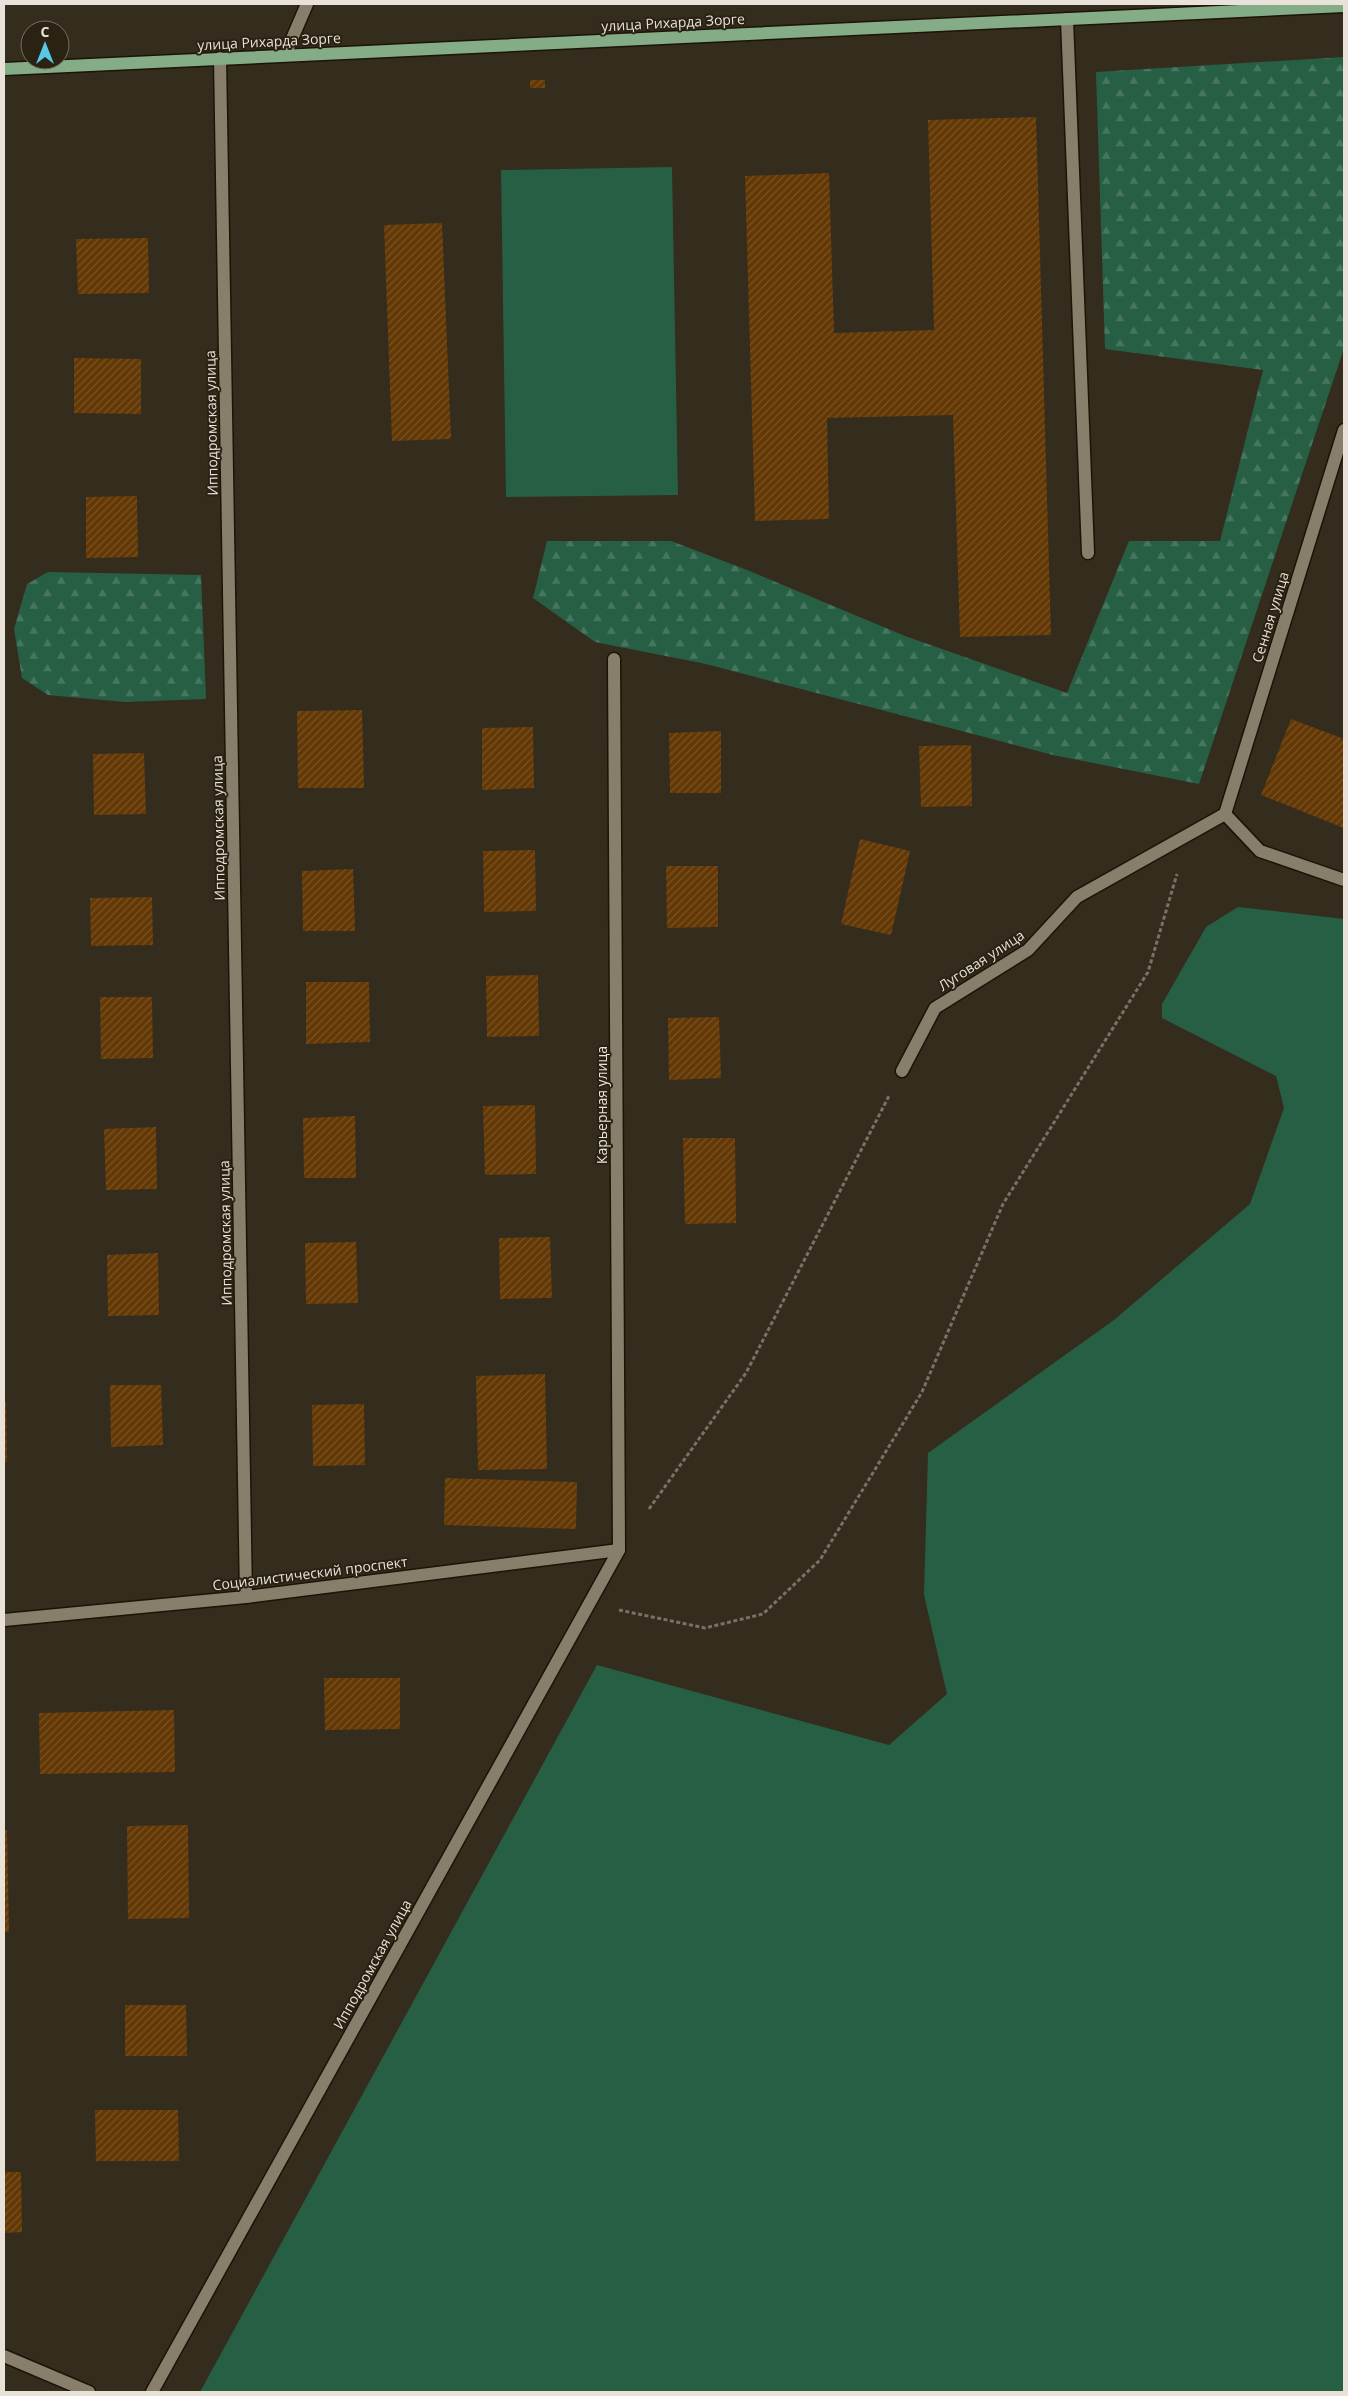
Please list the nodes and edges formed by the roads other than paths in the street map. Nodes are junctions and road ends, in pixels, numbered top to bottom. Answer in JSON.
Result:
{"nodes":[{"id":1,"x":307,"y":4,"type":"edge"},
{"id":2,"x":1344,"y":6,"type":"edge"},
{"id":3,"x":1067,"y":18,"type":"junction"},
{"id":4,"x":285,"y":55,"type":"junction"},
{"id":5,"x":220,"y":58,"type":"junction"},
{"id":6,"x":4,"y":69,"type":"edge"},
{"id":7,"x":1344,"y":430,"type":"edge"},
{"id":8,"x":1088,"y":553,"type":"dead end"},
{"id":9,"x":614,"y":659,"type":"dead end"},
{"id":10,"x":1225,"y":814,"type":"junction"},
{"id":11,"x":1344,"y":880,"type":"edge"},
{"id":12,"x":902,"y":1071,"type":"road end"},
{"id":13,"x":619,"y":1550,"type":"junction"},
{"id":14,"x":246,"y":1597,"type":"junction"},
{"id":15,"x":4,"y":1620,"type":"edge"},
{"id":16,"x":4,"y":2356,"type":"edge"},
{"id":17,"x":89,"y":2392,"type":"edge"},
{"id":18,"x":152,"y":2392,"type":"edge"}],
"edges":[{"from":1,"to":4,"type":"street"},
{"from":2,"to":3,"type":"main road","name":"улица Рихарда Зорге"},
{"from":3,"to":4,"type":"main road","name":"улица Рихарда Зорге"},
{"from":3,"to":8,"type":"street"},
{"from":4,"to":5,"type":"main road","name":"улица Рихарда Зорге"},
{"from":5,"to":6,"type":"main road","name":"улица Рихарда Зорге"},
{"from":5,"to":14,"type":"street","name":"Ипподромская улица"},
{"from":7,"to":10,"type":"street","name":"Сенная улица"},
{"from":9,"to":13,"type":"street","name":"Карьерная улица"},
{"from":10,"to":11,"type":"street"},
{"from":10,"to":12,"type":"street","name":"Луговая улица"},
{"from":13,"to":14,"type":"street","name":"Социалистический проспект"},
{"from":13,"to":18,"type":"street","name":"Ипподромская улица"},
{"from":14,"to":15,"type":"street","name":"Социалистический проспект"},
{"from":16,"to":17,"type":"street"}]}
